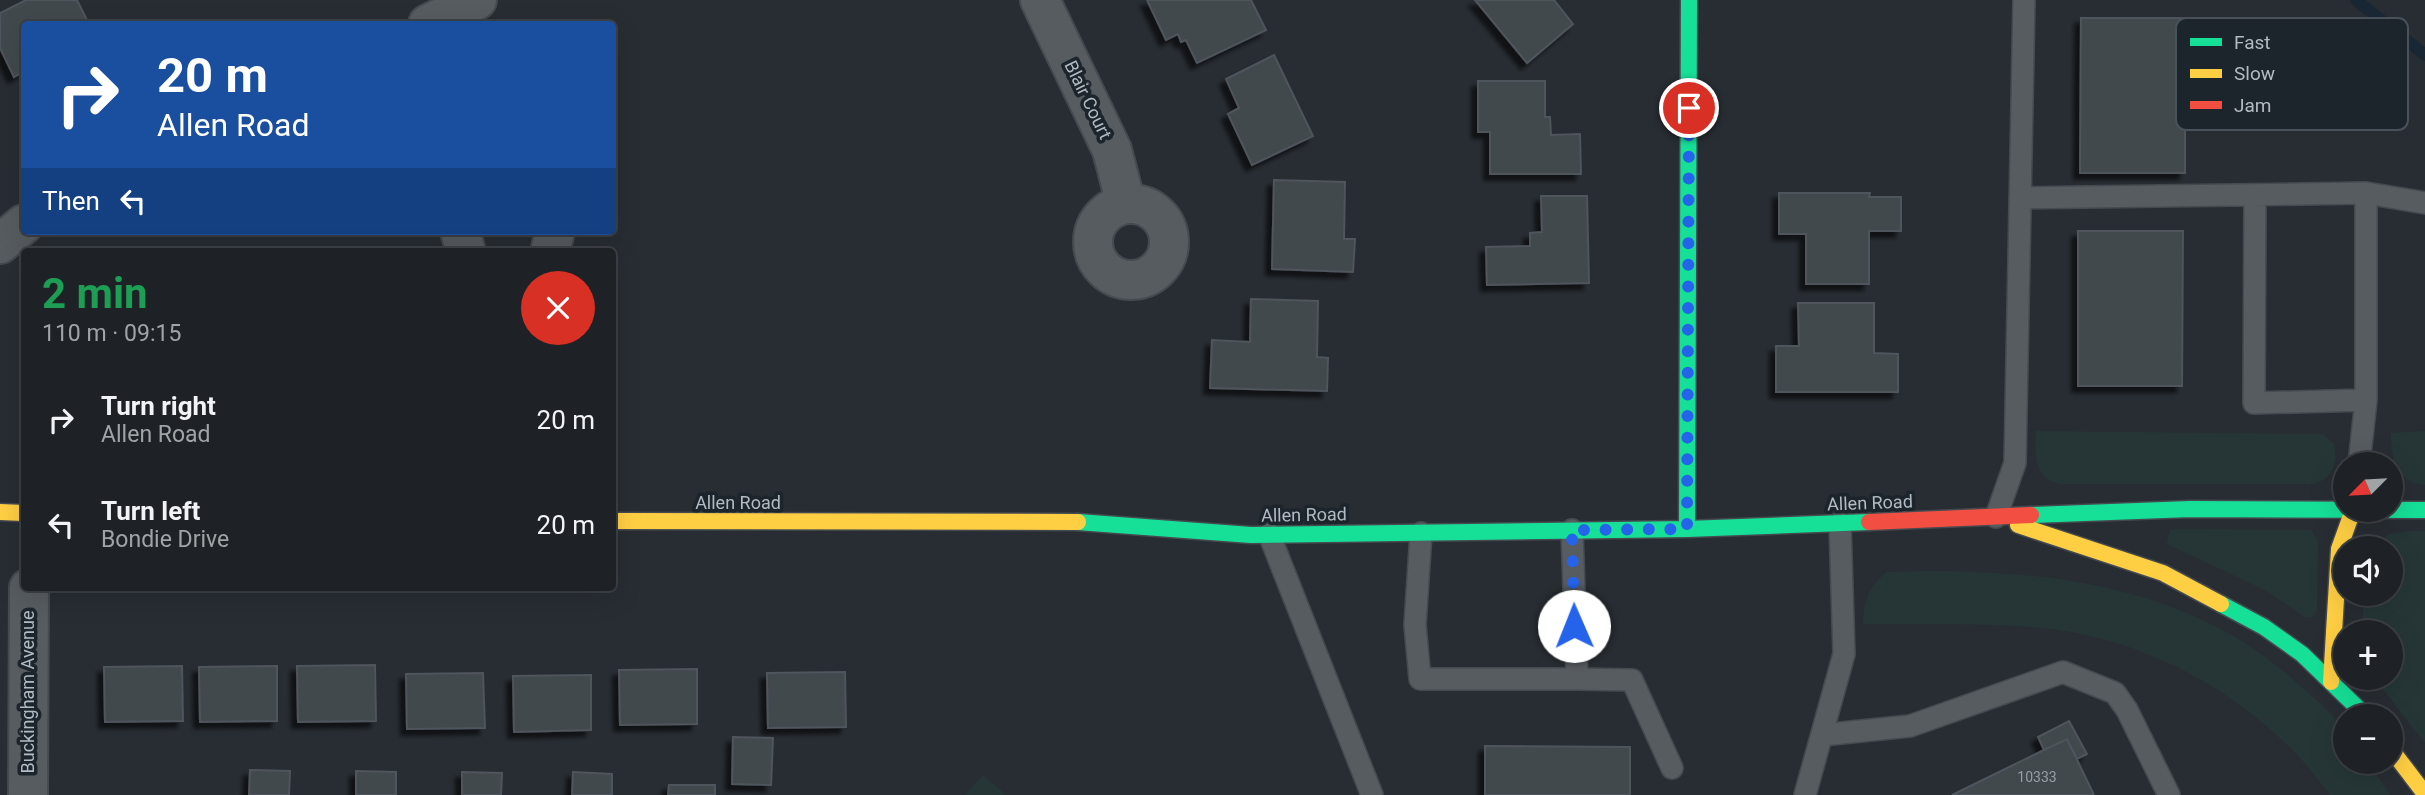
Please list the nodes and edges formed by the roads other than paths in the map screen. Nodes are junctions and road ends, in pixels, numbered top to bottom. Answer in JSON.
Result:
{"nodes":[{"id":1,"x":477,"y":0,"type":"edge"},
{"id":2,"x":1040,"y":0,"type":"edge"},
{"id":3,"x":1689,"y":0,"type":"edge"},
{"id":4,"x":2024,"y":0,"type":"edge"},
{"id":5,"x":434,"y":21,"type":"edge"},
{"id":6,"x":2366,"y":193,"type":"junction"},
{"id":7,"x":2255,"y":197,"type":"junction"},
{"id":8,"x":2020,"y":198,"type":"junction"},
{"id":9,"x":2425,"y":203,"type":"edge"},
{"id":10,"x":1126,"y":204,"type":"dead end"},
{"id":11,"x":21,"y":226,"type":"edge"},
{"id":12,"x":0,"y":244,"type":"edge"},
{"id":13,"x":2367,"y":400,"type":"junction"},
{"id":14,"x":2360,"y":452,"type":"edge"},
{"id":15,"x":2333,"y":510,"type":"edge"},
{"id":16,"x":2403,"y":510,"type":"edge"},
{"id":17,"x":2425,"y":510,"type":"edge"},
{"id":18,"x":0,"y":512,"type":"edge"},
{"id":19,"x":21,"y":513,"type":"edge"},
{"id":20,"x":1996,"y":517,"type":"junction"},
{"id":21,"x":616,"y":521,"type":"edge"},
{"id":22,"x":2349,"y":522,"type":"edge"},
{"id":23,"x":1840,"y":523,"type":"junction"},
{"id":24,"x":1687,"y":529,"type":"junction"},
{"id":25,"x":1572,"y":530,"type":"junction"},
{"id":26,"x":1421,"y":533,"type":"junction"},
{"id":27,"x":1269,"y":534,"type":"junction"},
{"id":28,"x":29,"y":591,"type":"edge"},
{"id":29,"x":1577,"y":679,"type":"junction"},
{"id":30,"x":2331,"y":682,"type":"junction"},
{"id":31,"x":2354,"y":704,"type":"edge"},
{"id":32,"x":1822,"y":735,"type":"junction"},
{"id":33,"x":2403,"y":765,"type":"edge"},
{"id":34,"x":1672,"y":768,"type":"dead end"},
{"id":35,"x":2425,"y":794,"type":"edge"},
{"id":36,"x":28,"y":795,"type":"edge"},
{"id":37,"x":1372,"y":795,"type":"edge"},
{"id":38,"x":1805,"y":795,"type":"edge"},
{"id":39,"x":2169,"y":795,"type":"edge"}],
"edges":[{"from":1,"to":5,"type":"street"},
{"from":2,"to":10,"type":"street","name":"Blair Court"},
{"from":3,"to":24,"type":"main road"},
{"from":4,"to":8,"type":"lane"},
{"from":6,"to":7,"type":"lane"},
{"from":6,"to":9,"type":"lane"},
{"from":6,"to":13,"type":"lane"},
{"from":7,"to":8,"type":"lane"},
{"from":7,"to":13,"type":"lane"},
{"from":8,"to":20,"type":"lane"},
{"from":11,"to":12,"type":"street"},
{"from":13,"to":14,"type":"lane"},
{"from":15,"to":20,"type":"main road","name":"Allen Road"},
{"from":16,"to":17,"type":"main road","name":"Allen Road"},
{"from":18,"to":19,"type":"main road"},
{"from":20,"to":23,"type":"main road","name":"Allen Road"},
{"from":20,"to":30,"type":"main road","name":"Allen Road"},
{"from":21,"to":27,"type":"main road","name":"Allen Road"},
{"from":22,"to":30,"type":"main road"},
{"from":23,"to":24,"type":"main road","name":"Allen Road"},
{"from":23,"to":32,"type":"lane"},
{"from":24,"to":25,"type":"main road","name":"Allen Road"},
{"from":25,"to":26,"type":"main road","name":"Allen Road"},
{"from":25,"to":29,"type":"lane"},
{"from":26,"to":27,"type":"main road","name":"Allen Road"},
{"from":26,"to":29,"type":"lane"},
{"from":27,"to":37,"type":"lane"},
{"from":28,"to":36,"type":"street","name":"Buckingham Avenue"},
{"from":29,"to":34,"type":"lane"},
{"from":30,"to":31,"type":"main road","name":"Allen Road"},
{"from":32,"to":38,"type":"lane"},
{"from":32,"to":39,"type":"lane"},
{"from":33,"to":35,"type":"main road"}]}
